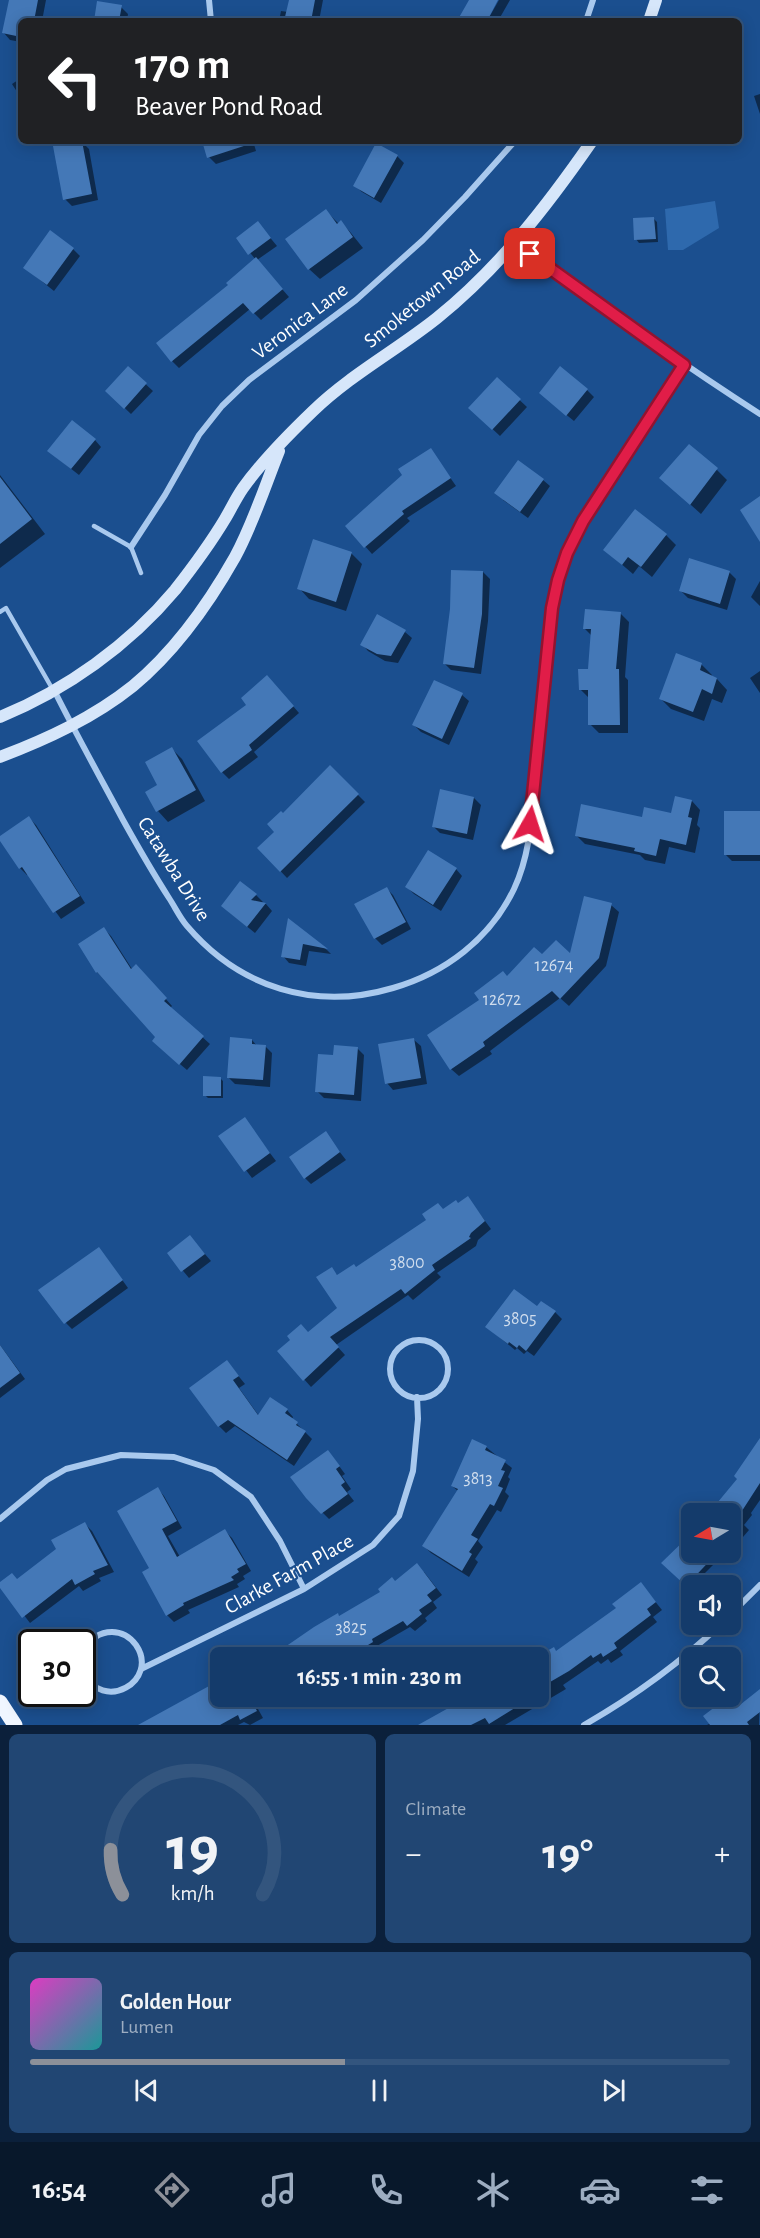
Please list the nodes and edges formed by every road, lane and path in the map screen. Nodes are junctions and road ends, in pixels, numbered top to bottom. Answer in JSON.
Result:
{"nodes":[{"id":1,"x":209,"y":0,"type":"edge"},
{"id":2,"x":593,"y":0,"type":"edge"},
{"id":3,"x":656,"y":0,"type":"edge"},
{"id":4,"x":211,"y":18,"type":"edge"},
{"id":5,"x":587,"y":18,"type":"edge"},
{"id":6,"x":651,"y":18,"type":"edge"},
{"id":7,"x":512,"y":144,"type":"edge"},
{"id":8,"x":590,"y":144,"type":"edge"},
{"id":9,"x":515,"y":243,"type":"junction"},
{"id":10,"x":684,"y":365,"type":"junction"},
{"id":11,"x":760,"y":414,"type":"edge"},
{"id":12,"x":283,"y":442,"type":"junction"},
{"id":13,"x":94,"y":526,"type":"dead end"},
{"id":14,"x":131,"y":547,"type":"junction"},
{"id":15,"x":141,"y":573,"type":"dead end"},
{"id":16,"x":0,"y":612,"type":"edge"},
{"id":17,"x":53,"y":690,"type":"junction"},
{"id":18,"x":0,"y":717,"type":"edge"},
{"id":19,"x":72,"y":726,"type":"junction"},
{"id":20,"x":0,"y":757,"type":"edge"},
{"id":21,"x":417,"y":1398,"type":"junction"},
{"id":22,"x":0,"y":1519,"type":"edge"},
{"id":23,"x":760,"y":1585,"type":"edge"},
{"id":24,"x":304,"y":1589,"type":"junction"},
{"id":25,"x":741,"y":1604,"type":"edge"},
{"id":26,"x":708,"y":1635,"type":"edge"},
{"id":27,"x":96,"y":1636,"type":"edge"},
{"id":28,"x":141,"y":1669,"type":"junction"},
{"id":29,"x":96,"y":1688,"type":"edge"},
{"id":30,"x":584,"y":1725,"type":"edge"}],
"edges":[{"from":1,"to":4,"type":"street"},
{"from":2,"to":5,"type":"street"},
{"from":3,"to":6,"type":"main road"},
{"from":7,"to":14,"type":"street","name":"Veronica Lane"},
{"from":8,"to":9,"type":"main road","name":"Smoketown Road"},
{"from":9,"to":10,"type":"street"},
{"from":9,"to":12,"type":"main road","name":"Smoketown Road"},
{"from":10,"to":11,"type":"street"},
{"from":10,"to":19,"type":"street","name":"Catawba Drive"},
{"from":12,"to":17,"type":"main road","name":"Smoketown Road"},
{"from":12,"to":19,"type":"main road","name":"Smoketown Road"},
{"from":13,"to":14,"type":"lane"},
{"from":14,"to":15,"type":"lane"},
{"from":16,"to":17,"type":"lane"},
{"from":17,"to":18,"type":"main road","name":"Smoketown Road"},
{"from":17,"to":19,"type":"street","name":"Catawba Drive"},
{"from":19,"to":20,"type":"main road","name":"Smoketown Road"},
{"from":21,"to":21,"type":"street"},
{"from":21,"to":24,"type":"street","name":"Clarke Farm Place"},
{"from":22,"to":24,"type":"street"},
{"from":23,"to":25,"type":"street"},
{"from":24,"to":28,"type":"street","name":"Clarke Farm Place"},
{"from":26,"to":30,"type":"street"},
{"from":27,"to":28,"type":"street"},
{"from":28,"to":29,"type":"street","name":"Clarke Farm Place"}]}
